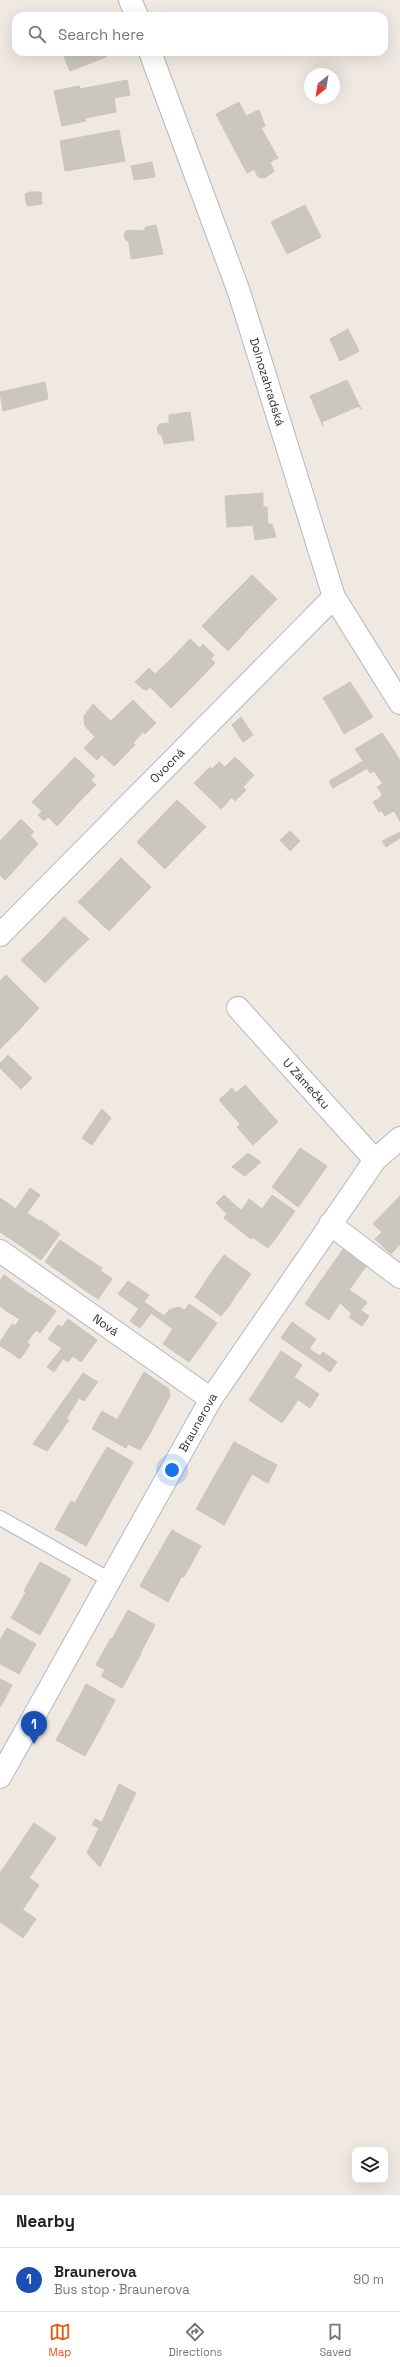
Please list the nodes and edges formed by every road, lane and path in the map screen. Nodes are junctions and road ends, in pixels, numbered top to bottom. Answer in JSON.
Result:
{"nodes":[{"id":1,"x":130,"y":0,"type":"edge"},
{"id":2,"x":135,"y":12,"type":"edge"},
{"id":3,"x":151,"y":56,"type":"edge"},
{"id":4,"x":334,"y":597,"type":"junction"},
{"id":5,"x":400,"y":703,"type":"edge"},
{"id":6,"x":0,"y":935,"type":"edge"},
{"id":7,"x":238,"y":1008,"type":"dead end"},
{"id":8,"x":400,"y":1138,"type":"edge"},
{"id":9,"x":375,"y":1160,"type":"junction"},
{"id":10,"x":330,"y":1224,"type":"junction"},
{"id":11,"x":0,"y":1251,"type":"edge"},
{"id":12,"x":400,"y":1277,"type":"edge"},
{"id":13,"x":211,"y":1399,"type":"junction"},
{"id":14,"x":0,"y":1518,"type":"edge"},
{"id":15,"x":110,"y":1580,"type":"junction"},
{"id":16,"x":0,"y":1777,"type":"edge"}],
"edges":[{"from":1,"to":2,"type":"street"},
{"from":3,"to":4,"type":"street","name":"Dolnozahradská"},
{"from":4,"to":5,"type":"street","name":"Dolnozahradská"},
{"from":4,"to":6,"type":"street","name":"Ovocná"},
{"from":7,"to":9,"type":"street","name":"U Zámečku"},
{"from":8,"to":9,"type":"street","name":"Braunerova"},
{"from":9,"to":10,"type":"street","name":"Braunerova"},
{"from":10,"to":12,"type":"street"},
{"from":10,"to":13,"type":"street","name":"Braunerova"},
{"from":11,"to":13,"type":"street","name":"Nová"},
{"from":13,"to":15,"type":"street","name":"Braunerova"},
{"from":14,"to":15,"type":"lane"},
{"from":15,"to":16,"type":"street","name":"Braunerova"}]}
